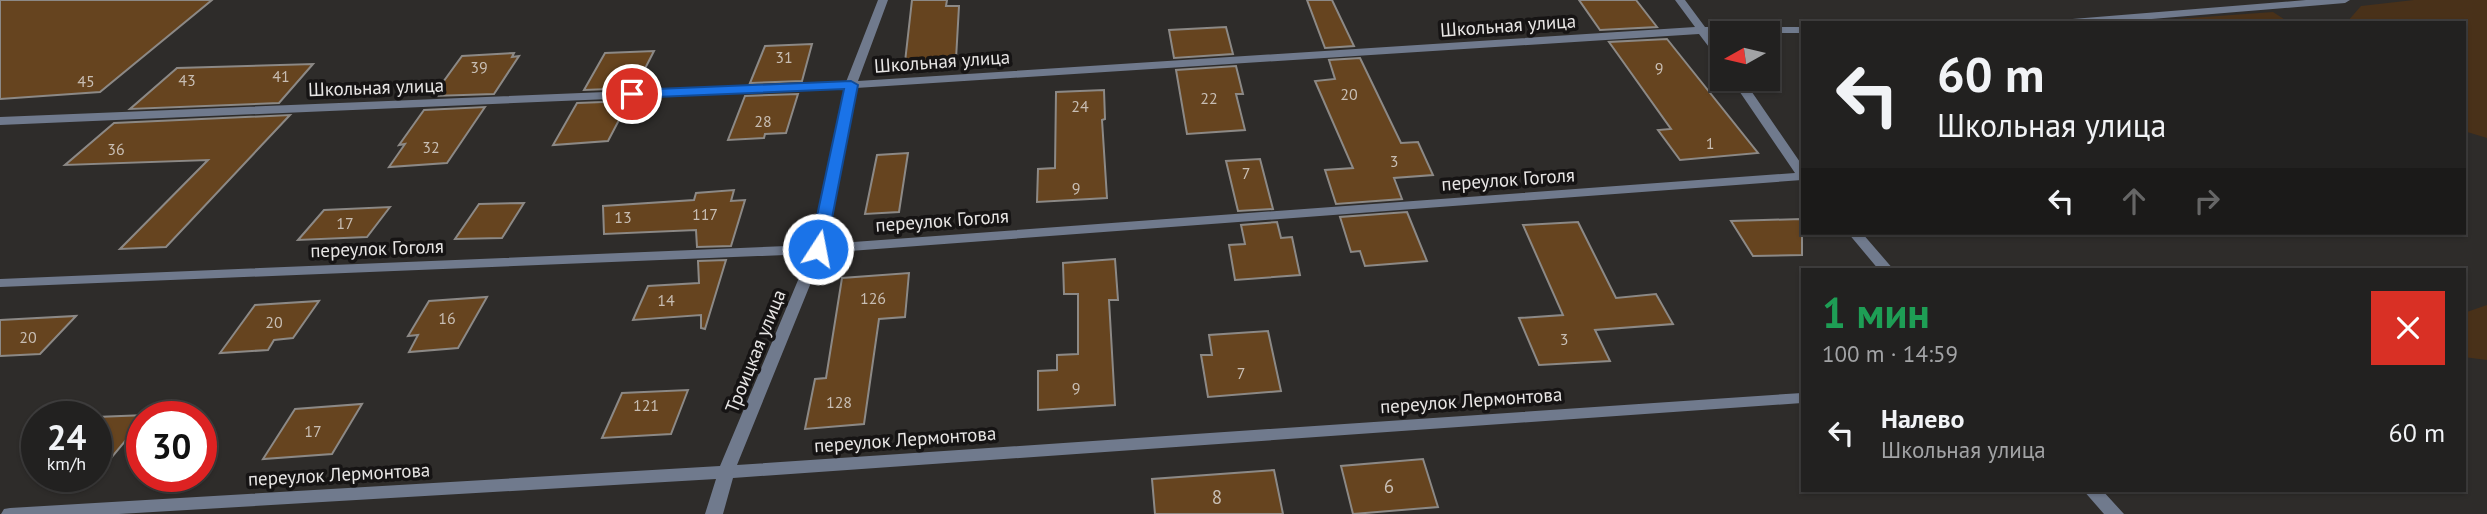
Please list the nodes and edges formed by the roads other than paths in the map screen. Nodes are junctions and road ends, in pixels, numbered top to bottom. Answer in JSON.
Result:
{"nodes":[{"id":1,"x":883,"y":0,"type":"edge"},
{"id":2,"x":1680,"y":0,"type":"edge"},
{"id":3,"x":2345,"y":0,"type":"edge"},
{"id":4,"x":2085,"y":21,"type":"edge"},
{"id":5,"x":1703,"y":30,"type":"junction"},
{"id":6,"x":1801,"y":30,"type":"edge"},
{"id":7,"x":1710,"y":40,"type":"edge"},
{"id":8,"x":851,"y":85,"type":"junction"},
{"id":9,"x":1745,"y":91,"type":"edge"},
{"id":10,"x":0,"y":121,"type":"edge"},
{"id":11,"x":1801,"y":174,"type":"edge"},
{"id":12,"x":1801,"y":175,"type":"edge"},
{"id":13,"x":1857,"y":235,"type":"edge"},
{"id":14,"x":818,"y":249,"type":"junction"},
{"id":15,"x":1886,"y":268,"type":"edge"},
{"id":16,"x":0,"y":283,"type":"edge"},
{"id":17,"x":1801,"y":398,"type":"edge"},
{"id":18,"x":726,"y":472,"type":"junction"},
{"id":19,"x":2094,"y":492,"type":"edge"},
{"id":20,"x":10,"y":514,"type":"edge"},
{"id":21,"x":714,"y":514,"type":"edge"},
{"id":22,"x":2115,"y":514,"type":"edge"}],
"edges":[{"from":1,"to":8,"type":"street","name":"Троицкая улица"},
{"from":2,"to":5,"type":"street"},
{"from":3,"to":4,"type":"street"},
{"from":5,"to":6,"type":"street","name":"Школьная улица"},
{"from":5,"to":7,"type":"street"},
{"from":5,"to":8,"type":"street","name":"Школьная улица"},
{"from":8,"to":10,"type":"street","name":"Школьная улица"},
{"from":8,"to":14,"type":"street","name":"Троицкая улица"},
{"from":9,"to":11,"type":"street"},
{"from":12,"to":14,"type":"street","name":"переулок Гоголя"},
{"from":13,"to":15,"type":"street"},
{"from":14,"to":16,"type":"street","name":"переулок Гоголя"},
{"from":14,"to":18,"type":"street","name":"Троицкая улица"},
{"from":17,"to":18,"type":"street","name":"переулок Лермонтова"},
{"from":18,"to":20,"type":"street","name":"переулок Лермонтова"},
{"from":18,"to":21,"type":"street","name":"Троицкая улица"},
{"from":19,"to":22,"type":"street"}]}
